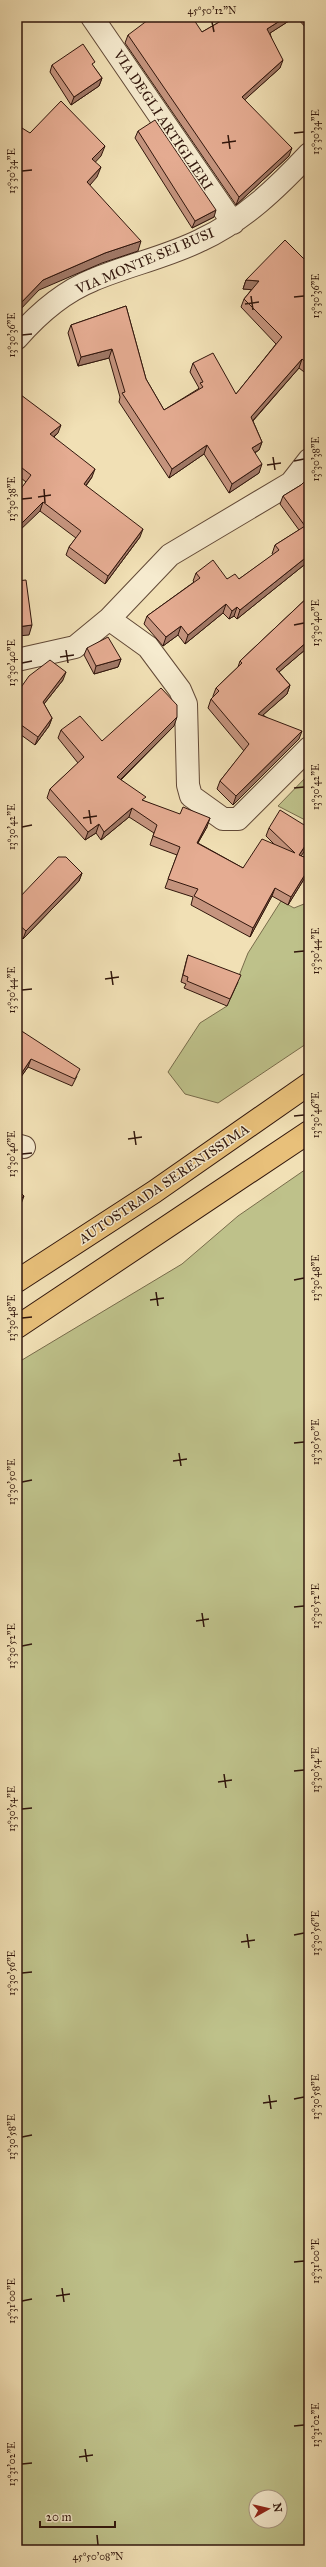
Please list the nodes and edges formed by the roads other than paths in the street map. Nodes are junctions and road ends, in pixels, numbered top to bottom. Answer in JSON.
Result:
{"nodes":[{"id":1,"x":92,"y":17,"type":"edge"},
{"id":2,"x":309,"y":154,"type":"edge"},
{"id":3,"x":233,"y":223,"type":"junction"},
{"id":4,"x":17,"y":338,"type":"edge"},
{"id":5,"x":309,"y":460,"type":"edge"},
{"id":6,"x":109,"y":619,"type":"junction"},
{"id":7,"x":17,"y":660,"type":"edge"},
{"id":8,"x":309,"y":748,"type":"edge"},
{"id":9,"x":309,"y":1084,"type":"edge"},
{"id":10,"x":309,"y":1132,"type":"edge"},
{"id":11,"x":17,"y":1281,"type":"edge"},
{"id":12,"x":17,"y":1327,"type":"edge"}],
"edges":[{"from":1,"to":3,"type":"street","name":"VIA DEGLI ARTIGLIERI"},
{"from":2,"to":3,"type":"street","name":"VIA MONTE SEI BUSI"},
{"from":3,"to":4,"type":"street","name":"VIA MONTE SEI BUSI"},
{"from":5,"to":6,"type":"street"},
{"from":6,"to":7,"type":"street"},
{"from":6,"to":8,"type":"street"},
{"from":9,"to":11,"type":"highway","name":"AUTOSTRADA SERENISSIMA"},
{"from":10,"to":12,"type":"highway"}]}
